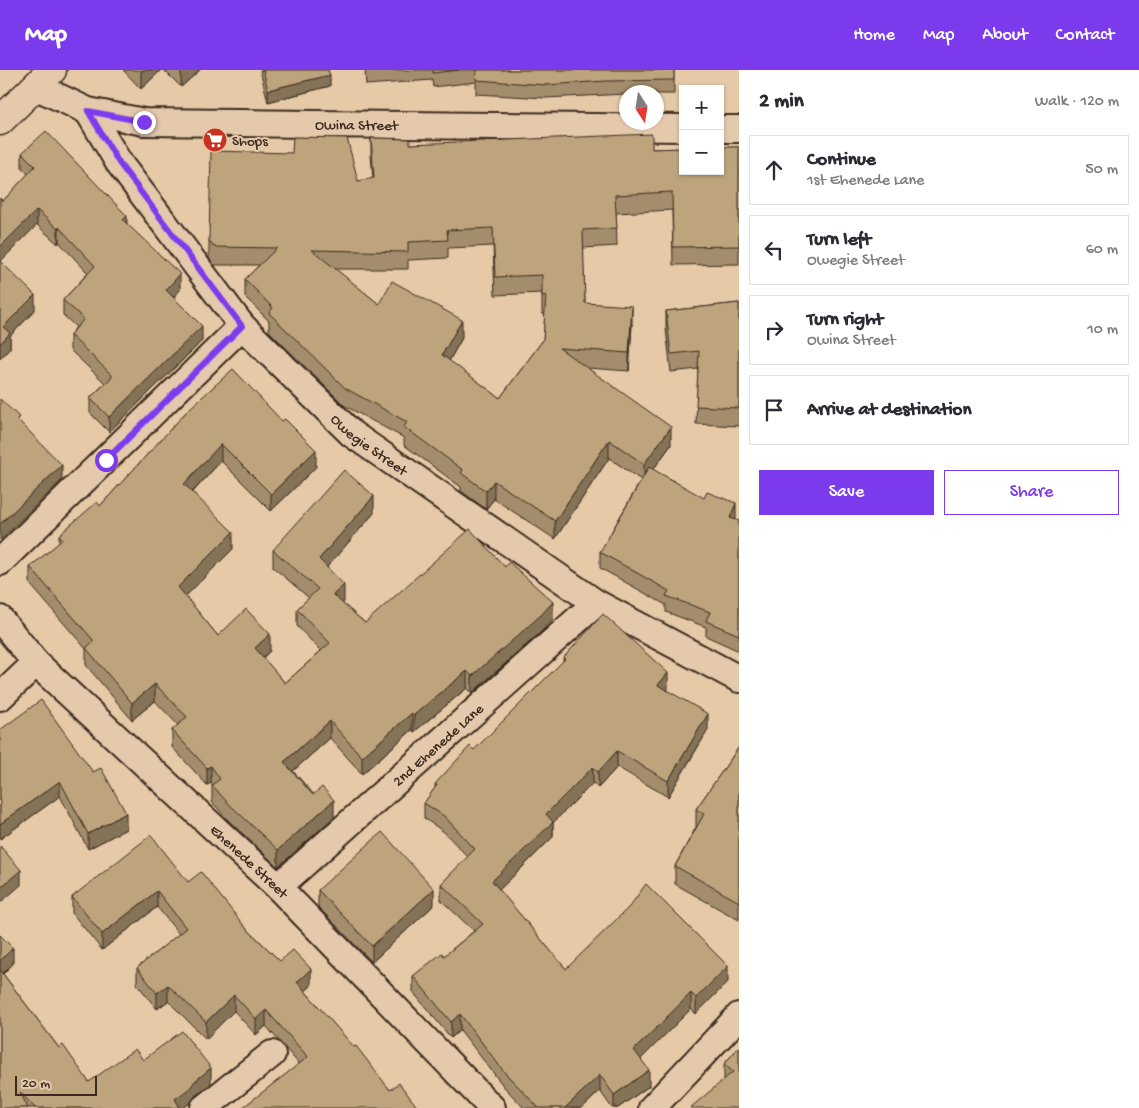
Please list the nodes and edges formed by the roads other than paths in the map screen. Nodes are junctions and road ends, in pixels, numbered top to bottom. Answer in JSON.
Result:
{"nodes":[{"id":1,"x":44,"y":78,"type":"edge"},
{"id":2,"x":88,"y":111,"type":"junction"},
{"id":3,"x":0,"y":121,"type":"edge"},
{"id":4,"x":679,"y":128,"type":"edge"},
{"id":5,"x":724,"y":128,"type":"edge"},
{"id":6,"x":739,"y":129,"type":"edge"},
{"id":7,"x":242,"y":326,"type":"junction"},
{"id":8,"x":0,"y":562,"type":"edge"},
{"id":9,"x":596,"y":603,"type":"junction"},
{"id":10,"x":0,"y":619,"type":"edge"},
{"id":11,"x":36,"y":663,"type":"junction"},
{"id":12,"x":739,"y":679,"type":"edge"},
{"id":13,"x":0,"y":697,"type":"edge"},
{"id":14,"x":278,"y":887,"type":"junction"},
{"id":15,"x":739,"y":1016,"type":"edge"},
{"id":16,"x":272,"y":1054,"type":"dead end"},
{"id":17,"x":204,"y":1108,"type":"edge"},
{"id":18,"x":492,"y":1108,"type":"edge"},
{"id":19,"x":652,"y":1108,"type":"edge"}],
"edges":[{"from":1,"to":2,"type":"street","name":"Owina Street"},
{"from":1,"to":3,"type":"main road"},
{"from":2,"to":4,"type":"street","name":"Owina Street"},
{"from":2,"to":7,"type":"street","name":"Owegie Street"},
{"from":5,"to":6,"type":"street"},
{"from":7,"to":8,"type":"street"},
{"from":7,"to":9,"type":"street","name":"Owegie Street"},
{"from":9,"to":12,"type":"street","name":"Owegie Street"},
{"from":9,"to":14,"type":"street","name":"2nd Ehenede Lane"},
{"from":10,"to":11,"type":"street","name":"Ehenede Street"},
{"from":11,"to":13,"type":"street"},
{"from":11,"to":14,"type":"street","name":"Ehenede Street"},
{"from":14,"to":18,"type":"street","name":"Ehenede Street"},
{"from":15,"to":19,"type":"street"},
{"from":16,"to":17,"type":"street"}]}
